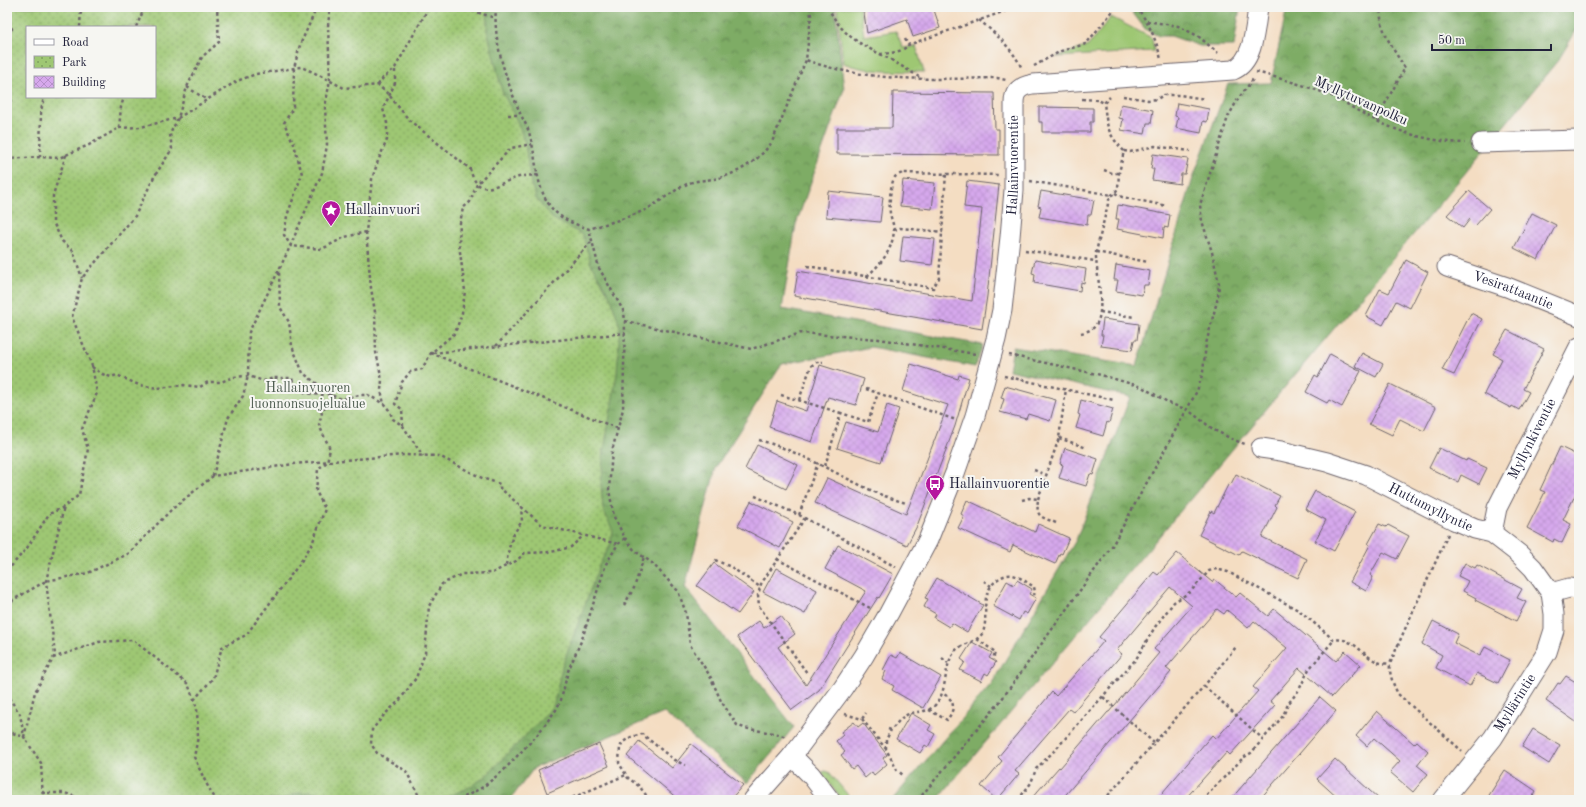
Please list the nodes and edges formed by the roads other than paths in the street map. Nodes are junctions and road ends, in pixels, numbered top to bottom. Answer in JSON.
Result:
{"nodes":[{"id":1,"x":1258,"y":7,"type":"edge"},
{"id":2,"x":1579,"y":140,"type":"edge"},
{"id":3,"x":1481,"y":143,"type":"road end"},
{"id":4,"x":1447,"y":266,"type":"dead end"},
{"id":5,"x":1579,"y":316,"type":"edge"},
{"id":6,"x":1579,"y":347,"type":"edge"},
{"id":7,"x":1261,"y":448,"type":"road end"},
{"id":8,"x":1492,"y":533,"type":"junction"},
{"id":9,"x":1579,"y":589,"type":"edge"},
{"id":10,"x":1551,"y":593,"type":"junction"},
{"id":11,"x":792,"y":747,"type":"junction"},
{"id":12,"x":753,"y":800,"type":"edge"},
{"id":13,"x":830,"y":800,"type":"edge"},
{"id":14,"x":1444,"y":800,"type":"edge"}],
"edges":[{"from":1,"to":11,"type":"street","name":"Hallainvuorentie"},
{"from":2,"to":3,"type":"street"},
{"from":4,"to":5,"type":"street","name":"Vesirattaantie"},
{"from":6,"to":8,"type":"street","name":"Myllynkiventie"},
{"from":7,"to":8,"type":"street","name":"Huttumyllyntie"},
{"from":8,"to":10,"type":"street","name":"Huttumyllyntie"},
{"from":9,"to":10,"type":"street"},
{"from":10,"to":14,"type":"street","name":"Myllärintie"},
{"from":11,"to":12,"type":"street","name":"Hallainvuorentie"},
{"from":11,"to":13,"type":"street"}]}
